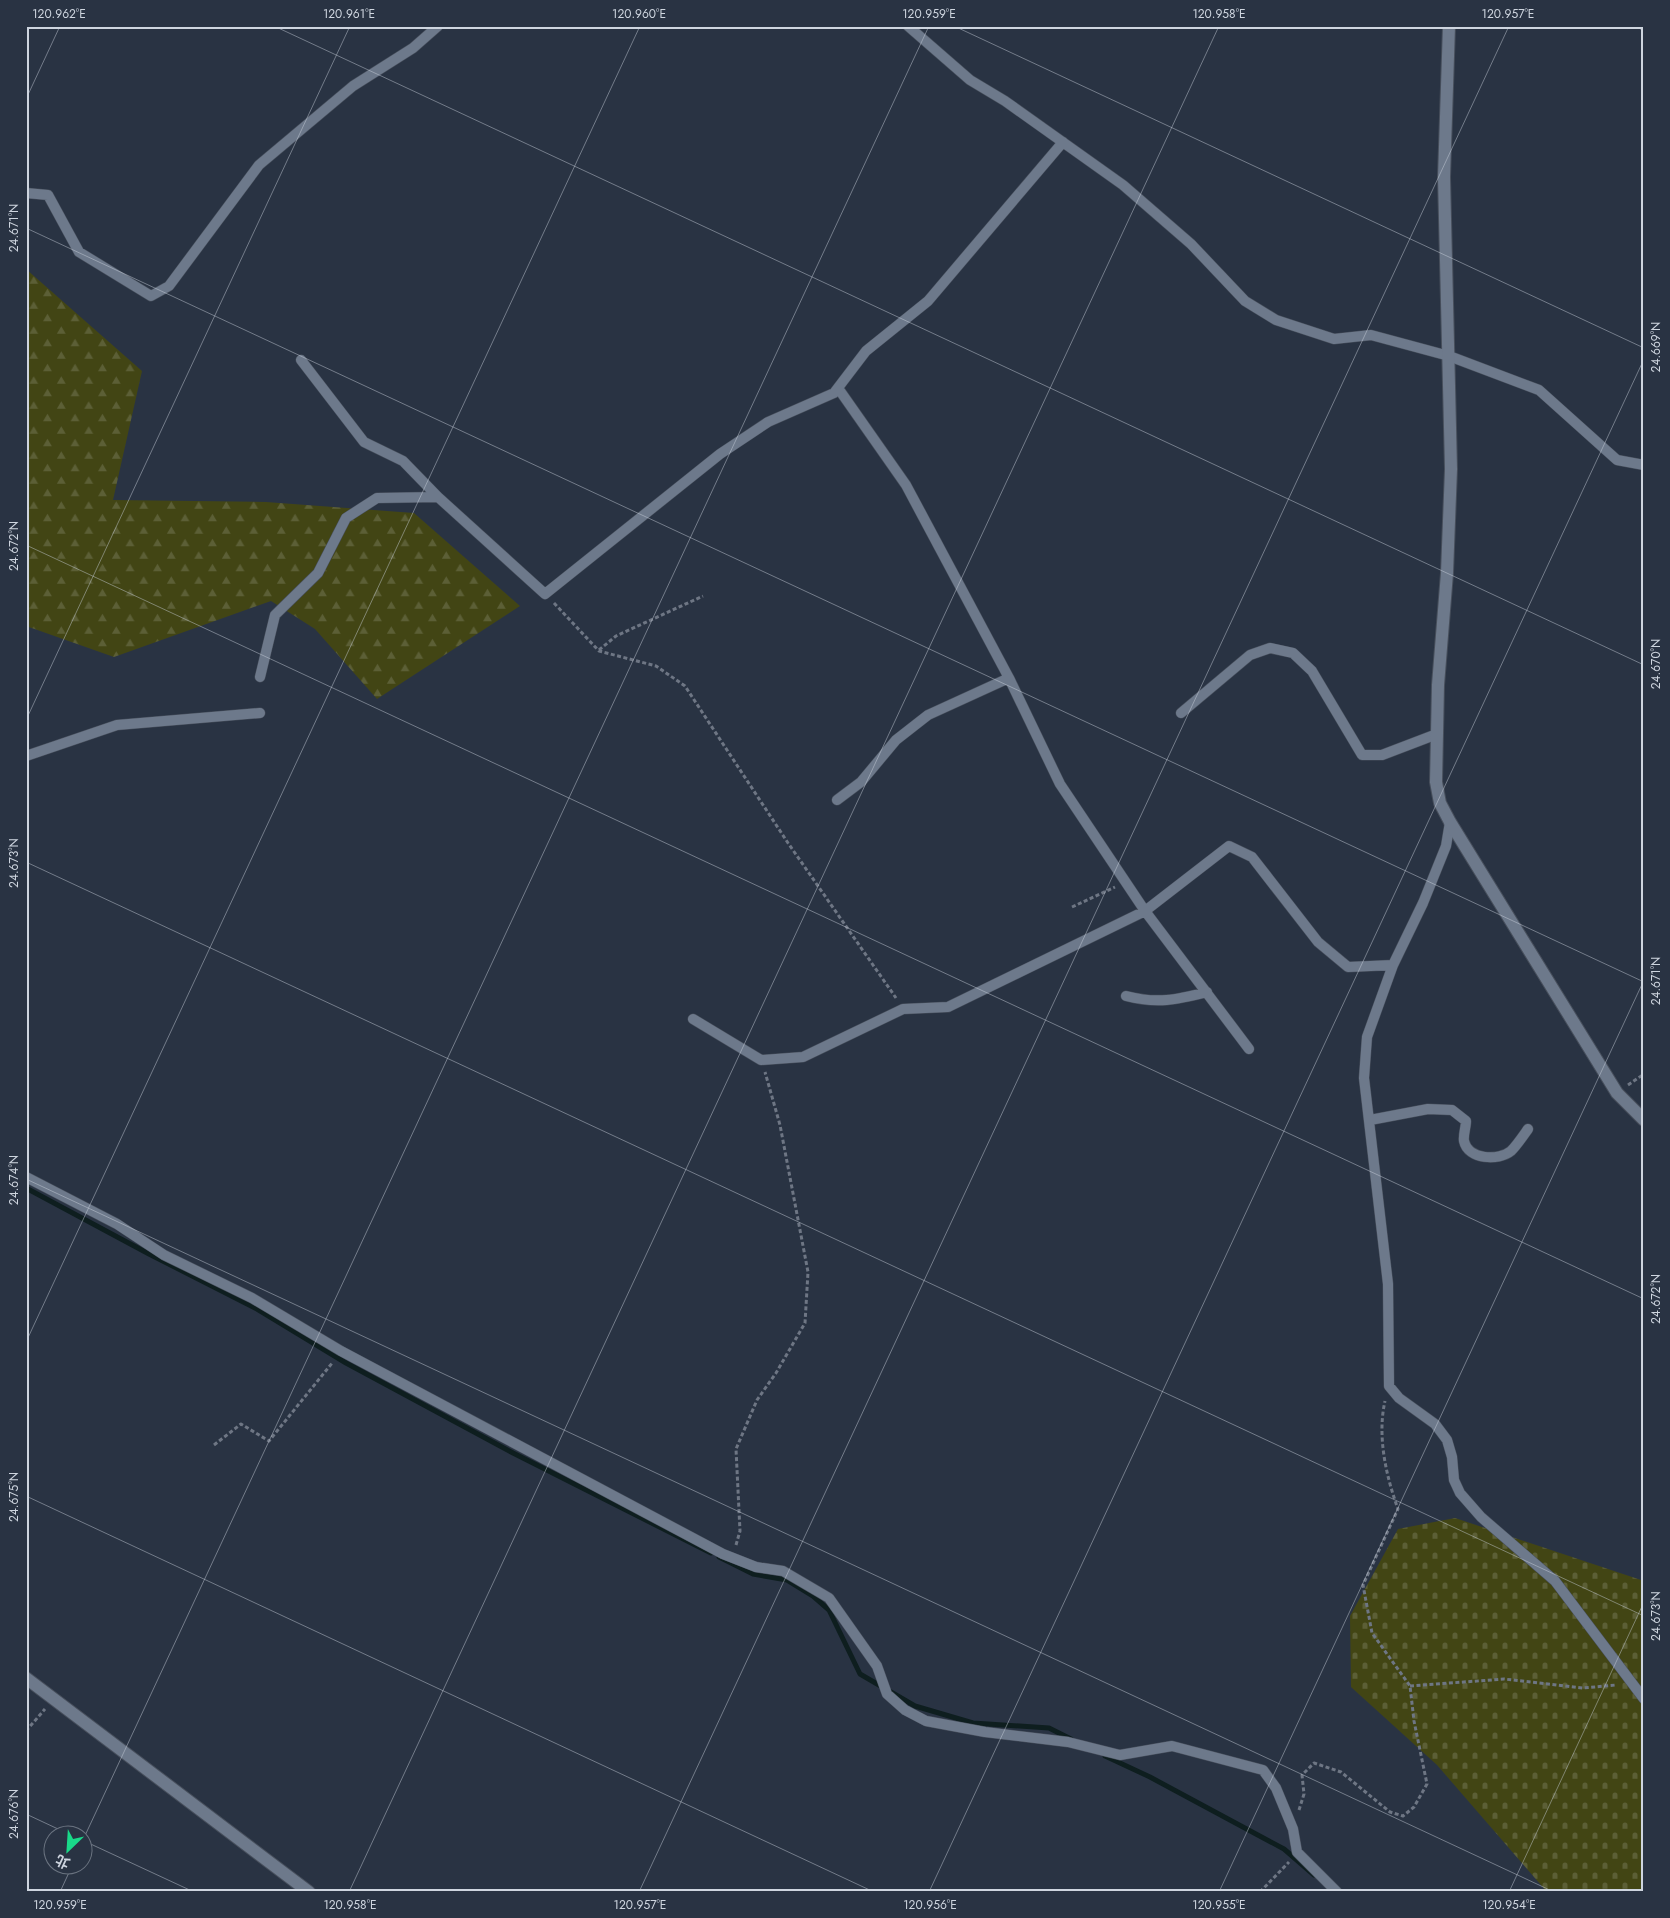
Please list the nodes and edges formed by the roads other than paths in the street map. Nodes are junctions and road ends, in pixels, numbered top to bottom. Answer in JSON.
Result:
{"nodes":[{"id":1,"x":438,"y":26,"type":"edge"},
{"id":2,"x":908,"y":26,"type":"edge"},
{"id":3,"x":1449,"y":26,"type":"edge"},
{"id":4,"x":1063,"y":142,"type":"junction"},
{"id":5,"x":26,"y":193,"type":"edge"},
{"id":6,"x":1449,"y":356,"type":"junction"},
{"id":7,"x":301,"y":360,"type":"dead end"},
{"id":8,"x":838,"y":388,"type":"junction"},
{"id":9,"x":1644,"y":465,"type":"edge"},
{"id":10,"x":438,"y":497,"type":"junction"},
{"id":11,"x":260,"y":677,"type":"dead end"},
{"id":12,"x":1009,"y":678,"type":"junction"},
{"id":13,"x":1181,"y":713,"type":"dead end"},
{"id":14,"x":260,"y":714,"type":"dead end"},
{"id":15,"x":1437,"y":734,"type":"junction"},
{"id":16,"x":26,"y":756,"type":"edge"},
{"id":17,"x":837,"y":800,"type":"dead end"},
{"id":18,"x":1450,"y":822,"type":"junction"},
{"id":19,"x":1145,"y":910,"type":"junction"},
{"id":20,"x":1393,"y":965,"type":"junction"},
{"id":21,"x":1207,"y":992,"type":"junction"},
{"id":22,"x":1126,"y":996,"type":"dead end"},
{"id":23,"x":693,"y":1019,"type":"dead end"},
{"id":24,"x":1249,"y":1049,"type":"dead end"},
{"id":25,"x":1370,"y":1120,"type":"junction"},
{"id":26,"x":1644,"y":1120,"type":"edge"},
{"id":27,"x":1528,"y":1129,"type":"dead end"},
{"id":28,"x":26,"y":1177,"type":"edge"},
{"id":29,"x":26,"y":1678,"type":"edge"},
{"id":30,"x":1644,"y":1699,"type":"edge"},
{"id":31,"x":309,"y":1892,"type":"edge"},
{"id":32,"x":1336,"y":1892,"type":"edge"}],
"edges":[{"from":1,"to":5,"type":"lane"},
{"from":2,"to":4,"type":"lane"},
{"from":3,"to":6,"type":"street"},
{"from":4,"to":6,"type":"lane"},
{"from":4,"to":8,"type":"lane"},
{"from":6,"to":9,"type":"lane"},
{"from":6,"to":15,"type":"street"},
{"from":7,"to":10,"type":"lane"},
{"from":8,"to":10,"type":"lane"},
{"from":8,"to":12,"type":"lane"},
{"from":10,"to":11,"type":"lane"},
{"from":12,"to":17,"type":"lane"},
{"from":12,"to":19,"type":"lane"},
{"from":13,"to":15,"type":"lane"},
{"from":14,"to":16,"type":"lane"},
{"from":15,"to":18,"type":"street"},
{"from":18,"to":20,"type":"lane"},
{"from":18,"to":26,"type":"street"},
{"from":19,"to":20,"type":"lane"},
{"from":19,"to":21,"type":"lane"},
{"from":19,"to":23,"type":"lane"},
{"from":20,"to":25,"type":"lane"},
{"from":21,"to":22,"type":"lane"},
{"from":21,"to":24,"type":"lane"},
{"from":25,"to":27,"type":"lane"},
{"from":25,"to":30,"type":"lane"},
{"from":28,"to":32,"type":"lane"},
{"from":29,"to":31,"type":"street"}]}
